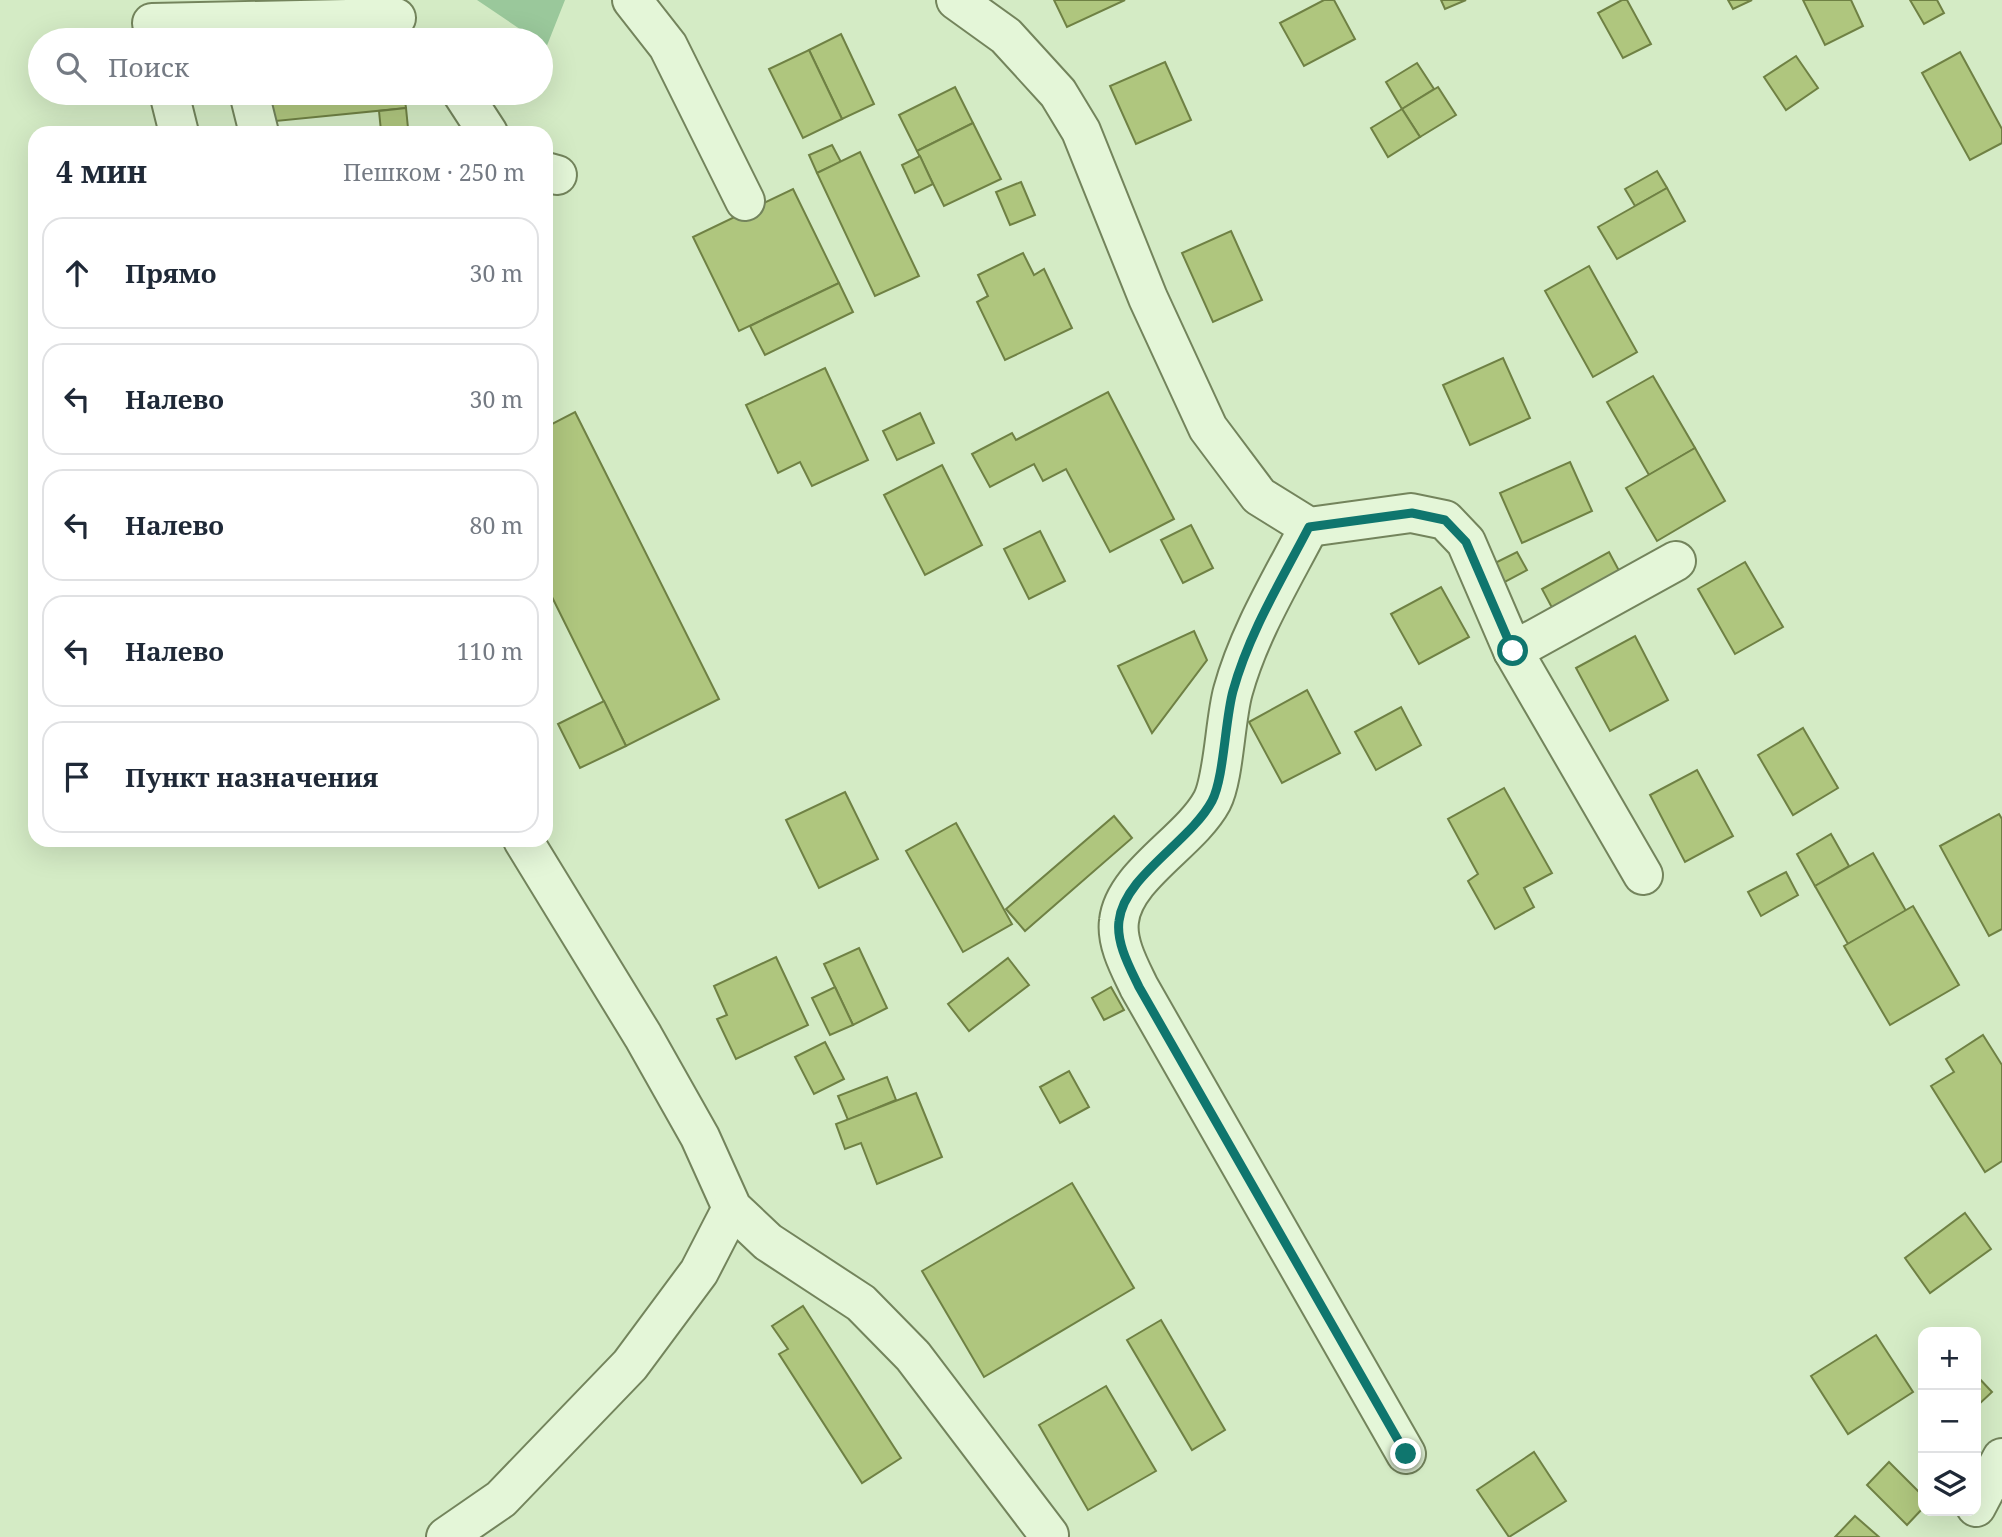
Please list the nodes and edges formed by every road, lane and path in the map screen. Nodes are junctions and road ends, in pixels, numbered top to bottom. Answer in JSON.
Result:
{"nodes":[{"id":1,"x":632,"y":0,"type":"edge"},
{"id":2,"x":956,"y":0,"type":"edge"},
{"id":3,"x":396,"y":18,"type":"dead end"},
{"id":4,"x":153,"y":21,"type":"edge"},
{"id":5,"x":210,"y":28,"type":"edge"},
{"id":6,"x":271,"y":28,"type":"edge"},
{"id":7,"x":172,"y":105,"type":"edge"},
{"id":8,"x":252,"y":105,"type":"edge"},
{"id":9,"x":470,"y":105,"type":"edge"},
{"id":10,"x":177,"y":126,"type":"edge"},
{"id":11,"x":257,"y":126,"type":"edge"},
{"id":12,"x":483,"y":126,"type":"edge"},
{"id":13,"x":745,"y":201,"type":"dead end"},
{"id":14,"x":1309,"y":527,"type":"junction"},
{"id":15,"x":1676,"y":561,"type":"dead end"},
{"id":16,"x":1513,"y":651,"type":"junction"},
{"id":17,"x":527,"y":847,"type":"edge"},
{"id":18,"x":1643,"y":875,"type":"dead end"},
{"id":19,"x":732,"y":1208,"type":"junction"},
{"id":20,"x":1406,"y":1454,"type":"dead end"},
{"id":21,"x":2002,"y":1458,"type":"edge"},
{"id":22,"x":1981,"y":1498,"type":"edge"},
{"id":23,"x":1972,"y":1516,"type":"edge"},
{"id":24,"x":1049,"y":1535,"type":"edge"},
{"id":25,"x":446,"y":1537,"type":"edge"},
{"id":26,"x":1962,"y":1537,"type":"edge"}],
"edges":[{"from":1,"to":13,"type":"street"},
{"from":2,"to":14,"type":"street"},
{"from":3,"to":6,"type":"street"},
{"from":4,"to":5,"type":"street"},
{"from":7,"to":10,"type":"street"},
{"from":8,"to":11,"type":"street"},
{"from":9,"to":12,"type":"street"},
{"from":14,"to":16,"type":"street"},
{"from":14,"to":20,"type":"street"},
{"from":15,"to":16,"type":"street"},
{"from":16,"to":18,"type":"street"},
{"from":17,"to":19,"type":"street"},
{"from":19,"to":24,"type":"street"},
{"from":19,"to":25,"type":"street"},
{"from":21,"to":22,"type":"street"},
{"from":23,"to":26,"type":"street"}]}
